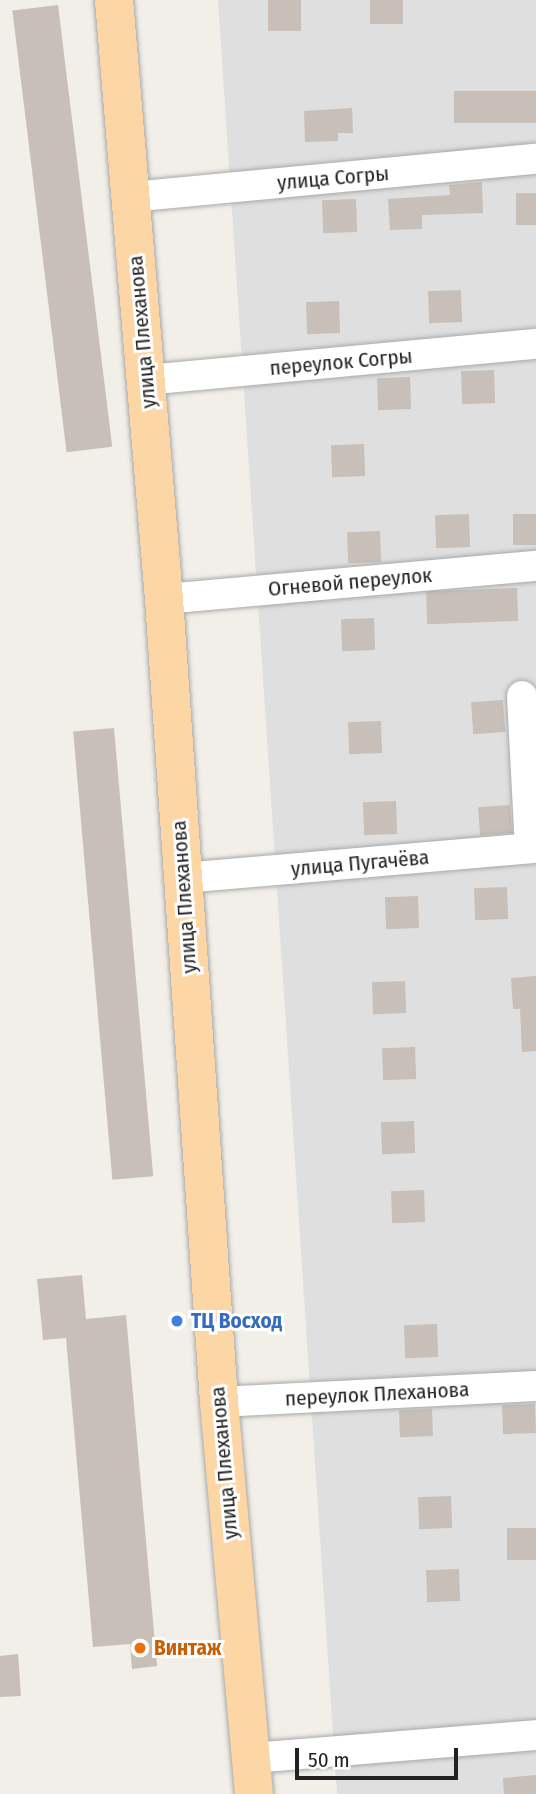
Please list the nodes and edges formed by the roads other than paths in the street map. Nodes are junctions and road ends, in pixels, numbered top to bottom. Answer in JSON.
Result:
{"nodes":[{"id":1,"x":114,"y":0,"type":"edge"},
{"id":2,"x":536,"y":159,"type":"edge"},
{"id":3,"x":131,"y":197,"type":"junction"},
{"id":4,"x":536,"y":344,"type":"edge"},
{"id":5,"x":146,"y":380,"type":"junction"},
{"id":6,"x":536,"y":566,"type":"edge"},
{"id":7,"x":163,"y":598,"type":"junction"},
{"id":8,"x":522,"y":696,"type":"dead end"},
{"id":9,"x":533,"y":848,"type":"edge"},
{"id":10,"x":183,"y":878,"type":"junction"},
{"id":11,"x":536,"y":1386,"type":"edge"},
{"id":12,"x":219,"y":1402,"type":"junction"},
{"id":13,"x":536,"y":1735,"type":"edge"},
{"id":14,"x":252,"y":1776,"type":"edge"}],
"edges":[{"from":1,"to":3,"type":"main road","name":"улица Плеханова"},
{"from":2,"to":3,"type":"street","name":"улица Согры"},
{"from":3,"to":5,"type":"main road","name":"улица Плеханова"},
{"from":4,"to":5,"type":"street","name":"переулок Согры"},
{"from":5,"to":7,"type":"main road","name":"улица Плеханова"},
{"from":6,"to":7,"type":"street","name":"Огневой переулок"},
{"from":7,"to":10,"type":"main road","name":"улица Плеханова"},
{"from":8,"to":9,"type":"street"},
{"from":9,"to":10,"type":"street","name":"улица Пугачёва"},
{"from":10,"to":12,"type":"main road","name":"улица Плеханова"},
{"from":11,"to":12,"type":"street","name":"переулок Плеханова"},
{"from":12,"to":14,"type":"main road","name":"улица Плеханова"},
{"from":13,"to":14,"type":"street"}]}
